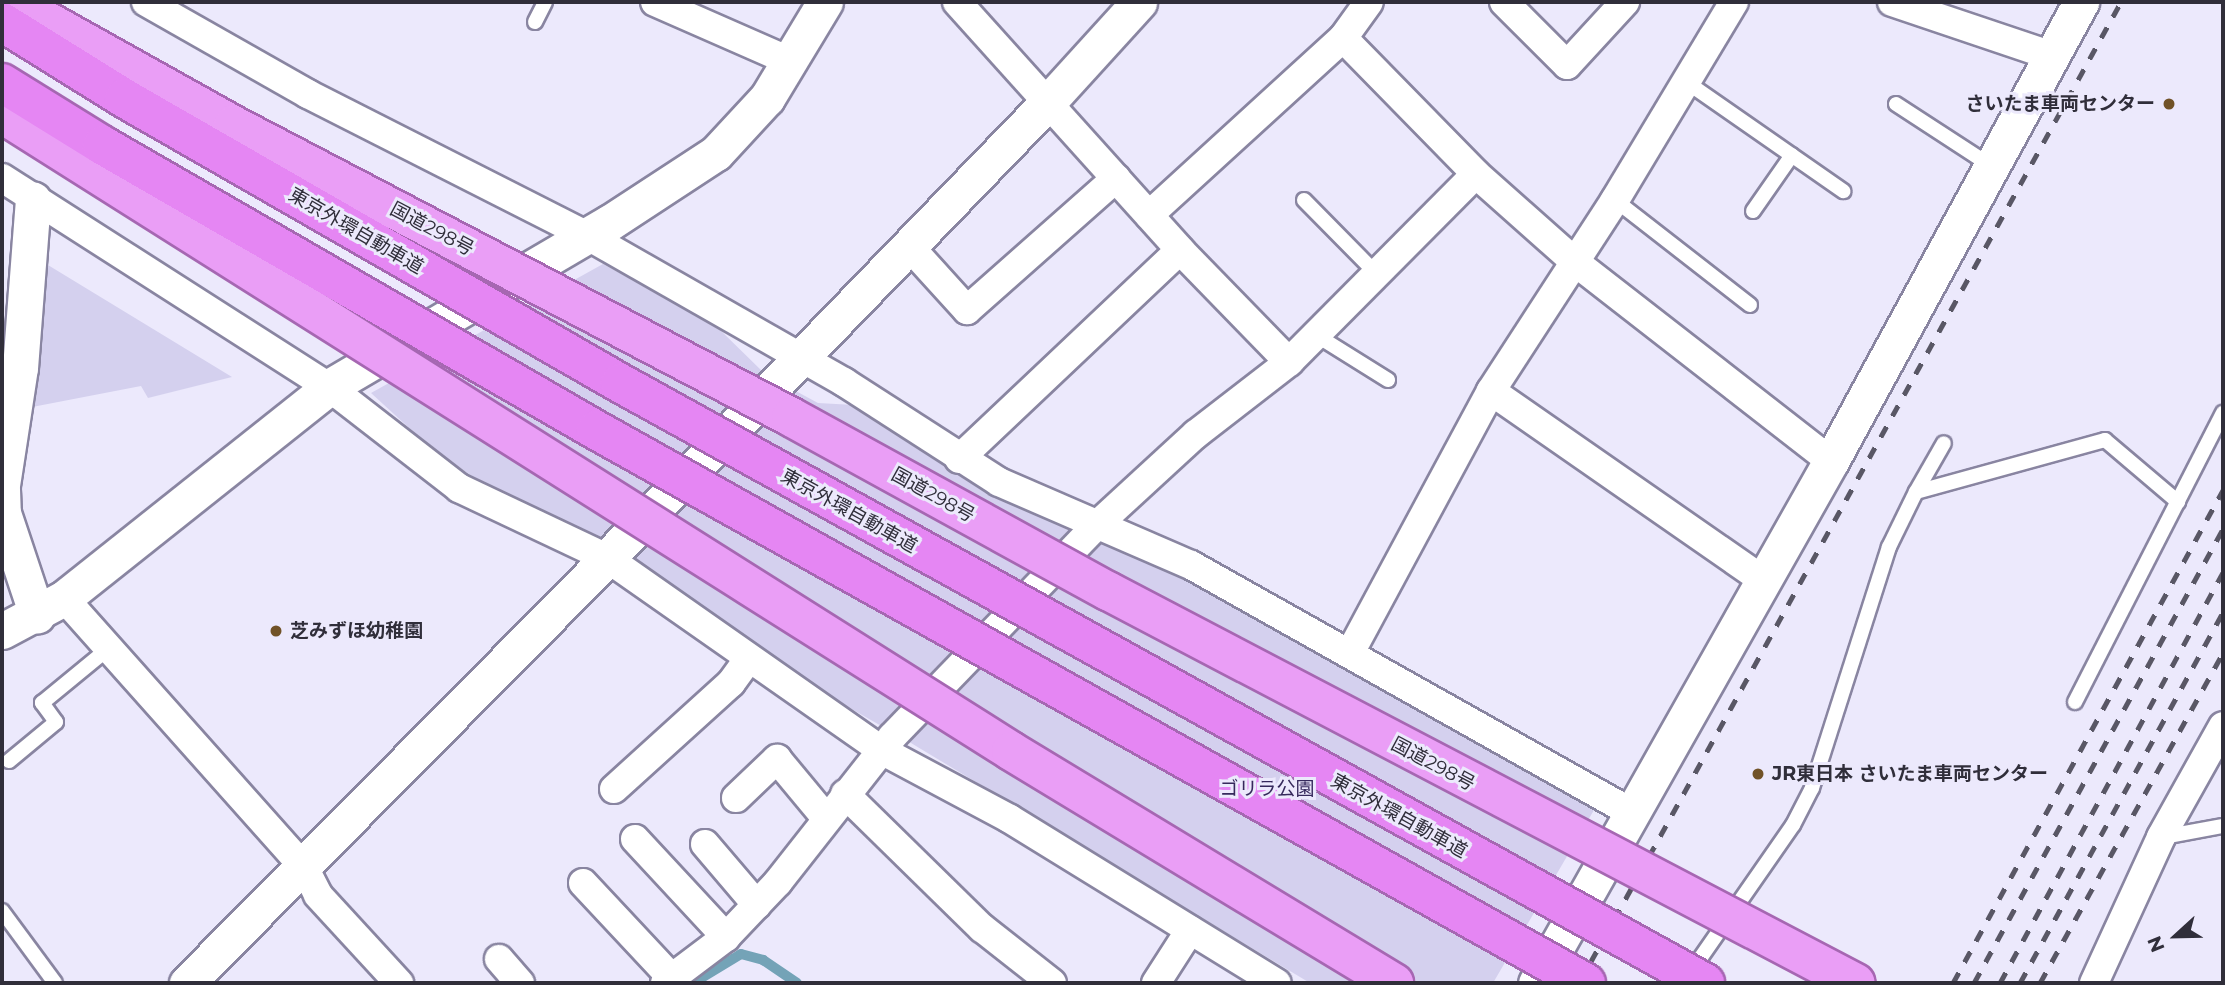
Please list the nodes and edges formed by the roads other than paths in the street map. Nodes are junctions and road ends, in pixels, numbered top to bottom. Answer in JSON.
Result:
{"nodes":[{"id":1,"x":13,"y":2,"type":"edge"},
{"id":2,"x":146,"y":2,"type":"edge"},
{"id":3,"x":545,"y":2,"type":"edge"},
{"id":4,"x":656,"y":2,"type":"edge"},
{"id":5,"x":825,"y":2,"type":"edge"},
{"id":6,"x":957,"y":2,"type":"edge"},
{"id":7,"x":1139,"y":2,"type":"edge"},
{"id":8,"x":1369,"y":2,"type":"edge"},
{"id":9,"x":1504,"y":2,"type":"edge"},
{"id":10,"x":1625,"y":2,"type":"edge"},
{"id":11,"x":1734,"y":2,"type":"edge"},
{"id":12,"x":1892,"y":2,"type":"edge"},
{"id":13,"x":2081,"y":2,"type":"edge"},
{"id":14,"x":2,"y":22,"type":"edge"},
{"id":15,"x":535,"y":22,"type":"dead end"},
{"id":16,"x":1343,"y":38,"type":"junction"},
{"id":17,"x":2052,"y":56,"type":"junction"},
{"id":18,"x":792,"y":62,"type":"junction"},
{"id":19,"x":1685,"y":81,"type":"junction"},
{"id":20,"x":2,"y":83,"type":"edge"},
{"id":21,"x":1049,"y":101,"type":"junction"},
{"id":22,"x":1896,"y":104,"type":"dead end"},
{"id":23,"x":2,"y":114,"type":"edge"},
{"id":24,"x":1792,"y":155,"type":"junction"},
{"id":25,"x":1992,"y":167,"type":"junction"},
{"id":26,"x":1476,"y":174,"type":"junction"},
{"id":27,"x":2,"y":178,"type":"edge"},
{"id":28,"x":1115,"y":178,"type":"junction"},
{"id":29,"x":1843,"y":191,"type":"dead end"},
{"id":30,"x":33,"y":199,"type":"junction"},
{"id":31,"x":1304,"y":200,"type":"dead end"},
{"id":32,"x":1615,"y":200,"type":"junction"},
{"id":33,"x":1753,"y":211,"type":"dead end"},
{"id":34,"x":1149,"y":215,"type":"junction"},
{"id":35,"x":588,"y":236,"type":"junction"},
{"id":36,"x":908,"y":245,"type":"junction"},
{"id":37,"x":1180,"y":250,"type":"junction"},
{"id":38,"x":1575,"y":262,"type":"junction"},
{"id":39,"x":1377,"y":274,"type":"junction"},
{"id":40,"x":1751,"y":305,"type":"dead end"},
{"id":41,"x":1316,"y":335,"type":"junction"},
{"id":42,"x":800,"y":356,"type":"junction"},
{"id":43,"x":1289,"y":362,"type":"junction"},
{"id":44,"x":1388,"y":380,"type":"dead end"},
{"id":45,"x":329,"y":387,"type":"junction"},
{"id":46,"x":1491,"y":391,"type":"junction"},
{"id":47,"x":2223,"y":413,"type":"edge"},
{"id":48,"x":1944,"y":443,"type":"dead end"},
{"id":49,"x":959,"y":459,"type":"junction"},
{"id":50,"x":1831,"y":461,"type":"junction"},
{"id":51,"x":2,"y":487,"type":"edge"},
{"id":52,"x":1916,"y":492,"type":"junction"},
{"id":53,"x":2178,"y":502,"type":"junction"},
{"id":54,"x":1098,"y":524,"type":"junction"},
{"id":55,"x":607,"y":558,"type":"junction"},
{"id":56,"x":1764,"y":581,"type":"junction"},
{"id":57,"x":50,"y":606,"type":"junction"},
{"id":58,"x":2,"y":631,"type":"edge"},
{"id":59,"x":109,"y":649,"type":"junction"},
{"id":60,"x":1351,"y":651,"type":"junction"},
{"id":61,"x":748,"y":660,"type":"junction"},
{"id":62,"x":2075,"y":702,"type":"dead end"},
{"id":63,"x":2223,"y":726,"type":"edge"},
{"id":64,"x":881,"y":750,"type":"junction"},
{"id":65,"x":9,"y":761,"type":"dead end"},
{"id":66,"x":1196,"y":765,"type":"junction"},
{"id":67,"x":614,"y":789,"type":"dead end"},
{"id":68,"x":845,"y":794,"type":"junction"},
{"id":69,"x":736,"y":798,"type":"dead end"},
{"id":70,"x":1634,"y":814,"type":"junction"},
{"id":71,"x":826,"y":818,"type":"junction"},
{"id":72,"x":2223,"y":826,"type":"edge"},
{"id":73,"x":2161,"y":837,"type":"junction"},
{"id":74,"x":635,"y":839,"type":"dead end"},
{"id":75,"x":705,"y":844,"type":"dead end"},
{"id":76,"x":304,"y":866,"type":"junction"},
{"id":77,"x":583,"y":883,"type":"dead end"},
{"id":78,"x":757,"y":905,"type":"junction"},
{"id":79,"x":3,"y":919,"type":"edge"},
{"id":80,"x":1190,"y":930,"type":"junction"},
{"id":81,"x":726,"y":937,"type":"junction"},
{"id":82,"x":499,"y":959,"type":"dead end"},
{"id":83,"x":668,"y":980,"type":"edge"},
{"id":84,"x":55,"y":983,"type":"edge"},
{"id":85,"x":187,"y":983,"type":"edge"},
{"id":86,"x":399,"y":983,"type":"edge"},
{"id":87,"x":520,"y":983,"type":"edge"},
{"id":88,"x":1052,"y":983,"type":"edge"},
{"id":89,"x":1156,"y":983,"type":"edge"},
{"id":90,"x":1277,"y":983,"type":"edge"},
{"id":91,"x":1394,"y":983,"type":"edge"},
{"id":92,"x":1539,"y":983,"type":"edge"},
{"id":93,"x":1586,"y":983,"type":"edge"},
{"id":94,"x":1682,"y":983,"type":"edge"},
{"id":95,"x":1705,"y":983,"type":"edge"},
{"id":96,"x":1856,"y":983,"type":"edge"},
{"id":97,"x":2094,"y":983,"type":"edge"}],
"edges":[{"from":1,"to":96,"type":"highway","name":"国道298号","bridge":true},
{"from":2,"to":35,"type":"street"},
{"from":3,"to":15,"type":"lane"},
{"from":4,"to":18,"type":"street"},
{"from":5,"to":18,"type":"street"},
{"from":6,"to":21,"type":"street"},
{"from":7,"to":21,"type":"street"},
{"from":8,"to":16,"type":"street"},
{"from":9,"to":10,"type":"street"},
{"from":11,"to":19,"type":"street"},
{"from":12,"to":17,"type":"street"},
{"from":13,"to":17,"type":"street"},
{"from":14,"to":95,"type":"highway","name":"東京外環自動車道","bridge":true},
{"from":16,"to":26,"type":"street"},
{"from":16,"to":34,"type":"street"},
{"from":17,"to":25,"type":"street"},
{"from":18,"to":35,"type":"street"},
{"from":19,"to":24,"type":"lane"},
{"from":19,"to":32,"type":"street"},
{"from":20,"to":66,"type":"highway","bridge":true},
{"from":21,"to":28,"type":"street"},
{"from":21,"to":36,"type":"street"},
{"from":22,"to":25,"type":"lane"},
{"from":23,"to":91,"type":"highway","bridge":true},
{"from":24,"to":29,"type":"lane"},
{"from":24,"to":33,"type":"lane"},
{"from":25,"to":50,"type":"street"},
{"from":26,"to":38,"type":"street"},
{"from":26,"to":39,"type":"street"},
{"from":27,"to":30,"type":"street"},
{"from":28,"to":34,"type":"street"},
{"from":28,"to":36,"type":"street"},
{"from":30,"to":45,"type":"street"},
{"from":30,"to":51,"type":"street"},
{"from":31,"to":39,"type":"lane"},
{"from":32,"to":38,"type":"street"},
{"from":32,"to":40,"type":"lane"},
{"from":34,"to":37,"type":"street"},
{"from":35,"to":42,"type":"street"},
{"from":35,"to":45,"type":"street"},
{"from":36,"to":42,"type":"street"},
{"from":37,"to":43,"type":"street"},
{"from":37,"to":49,"type":"street"},
{"from":38,"to":46,"type":"street"},
{"from":38,"to":50,"type":"street"},
{"from":39,"to":41,"type":"street"},
{"from":41,"to":43,"type":"street"},
{"from":41,"to":44,"type":"lane"},
{"from":42,"to":49,"type":"street"},
{"from":42,"to":55,"type":"street"},
{"from":43,"to":54,"type":"street"},
{"from":45,"to":55,"type":"street"},
{"from":45,"to":57,"type":"street"},
{"from":46,"to":56,"type":"street"},
{"from":46,"to":60,"type":"street"},
{"from":47,"to":53,"type":"lane"},
{"from":48,"to":52,"type":"lane"},
{"from":49,"to":54,"type":"street"},
{"from":50,"to":56,"type":"street"},
{"from":51,"to":57,"type":"street"},
{"from":52,"to":53,"type":"lane"},
{"from":52,"to":94,"type":"lane"},
{"from":53,"to":62,"type":"lane"},
{"from":54,"to":60,"type":"street"},
{"from":54,"to":64,"type":"street"},
{"from":55,"to":61,"type":"street"},
{"from":55,"to":76,"type":"street"},
{"from":56,"to":70,"type":"street"},
{"from":57,"to":58,"type":"street"},
{"from":57,"to":59,"type":"street"},
{"from":59,"to":65,"type":"lane"},
{"from":59,"to":76,"type":"street"},
{"from":60,"to":70,"type":"street"},
{"from":61,"to":64,"type":"street"},
{"from":61,"to":67,"type":"street"},
{"from":63,"to":73,"type":"street"},
{"from":64,"to":68,"type":"street"},
{"from":64,"to":80,"type":"street"},
{"from":66,"to":92,"type":"highway","bridge":true},
{"from":66,"to":93,"type":"highway","bridge":true},
{"from":68,"to":71,"type":"street"},
{"from":68,"to":88,"type":"street"},
{"from":69,"to":71,"type":"street"},
{"from":70,"to":92,"type":"street"},
{"from":71,"to":78,"type":"street"},
{"from":72,"to":73,"type":"lane"},
{"from":73,"to":97,"type":"street"},
{"from":74,"to":81,"type":"street"},
{"from":75,"to":78,"type":"street"},
{"from":76,"to":85,"type":"street"},
{"from":76,"to":86,"type":"street"},
{"from":77,"to":83,"type":"street"},
{"from":78,"to":81,"type":"street"},
{"from":79,"to":84,"type":"lane"},
{"from":80,"to":89,"type":"street"},
{"from":80,"to":90,"type":"street"},
{"from":81,"to":83,"type":"street"},
{"from":82,"to":87,"type":"street"}]}
